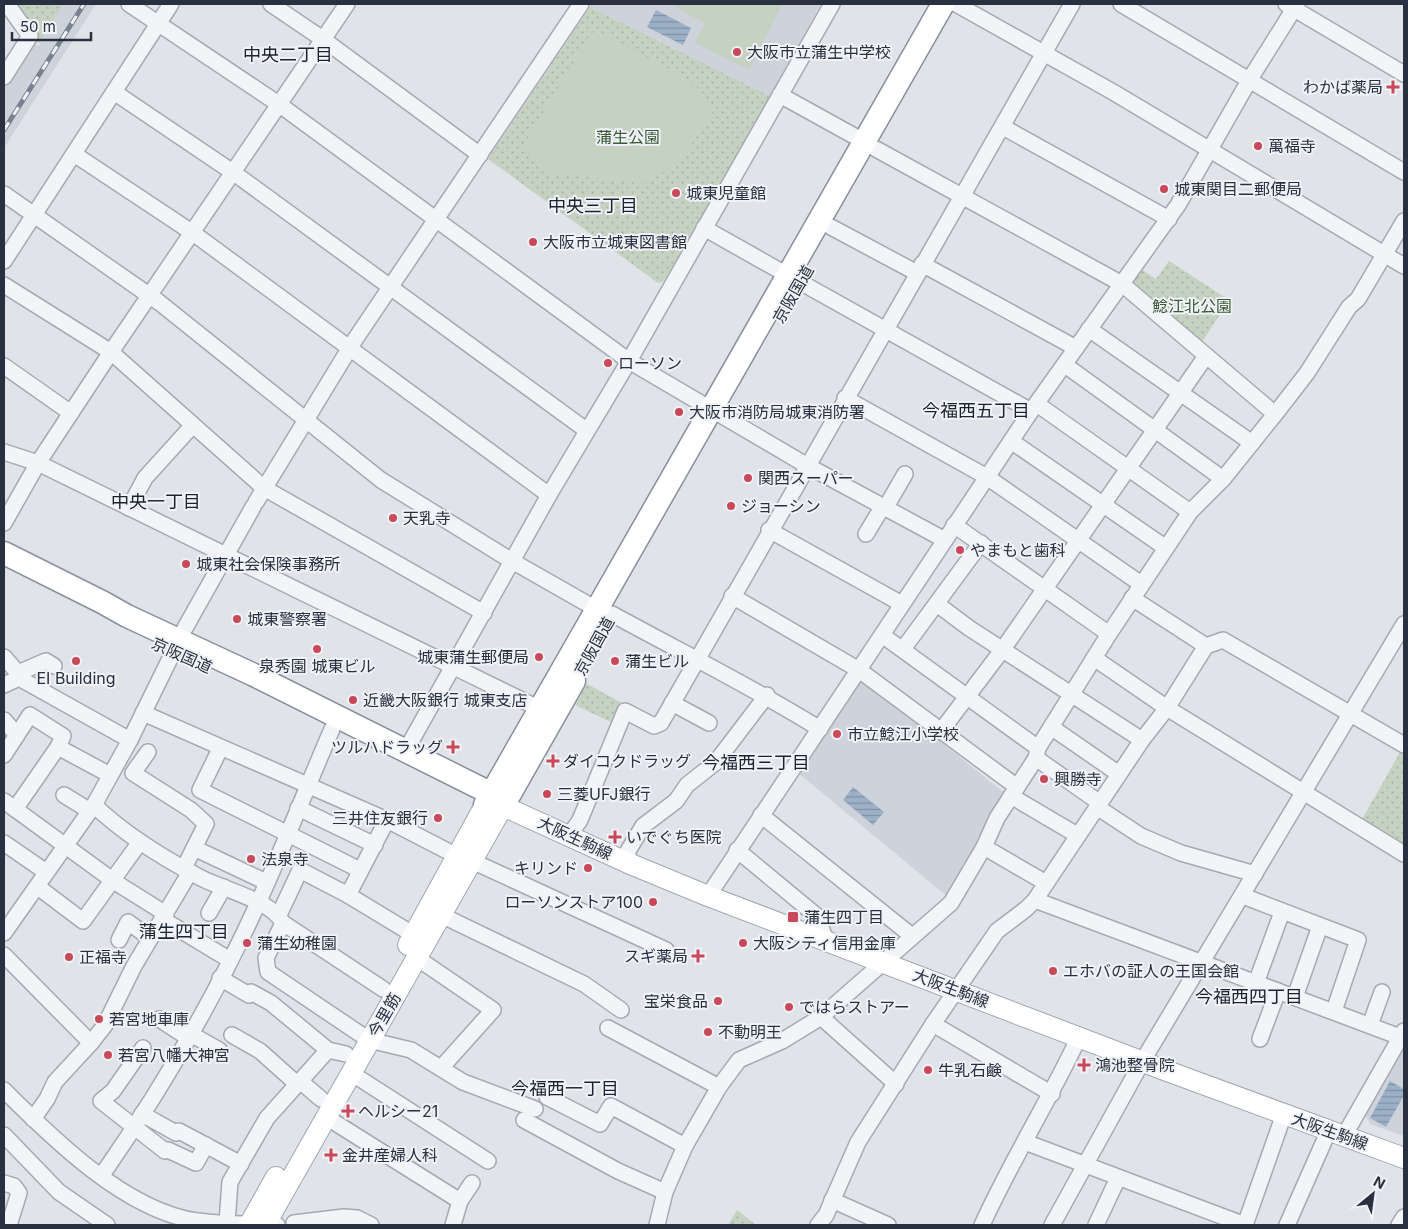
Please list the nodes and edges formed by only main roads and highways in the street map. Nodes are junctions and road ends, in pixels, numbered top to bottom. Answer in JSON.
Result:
{"nodes":[{"id":1,"x":954,"y":4,"type":"edge"},
{"id":2,"x":870,"y":145,"type":"junction"},
{"id":3,"x":794,"y":279,"type":"junction"},
{"id":4,"x":4,"y":553,"type":"edge"},
{"id":5,"x":4,"y":566,"type":"edge"},
{"id":6,"x":605,"y":612,"type":"junction"},
{"id":7,"x":176,"y":647,"type":"junction"},
{"id":8,"x":493,"y":802,"type":"junction"},
{"id":9,"x":465,"y":859,"type":"junction"},
{"id":10,"x":363,"y":1037,"type":"junction"},
{"id":11,"x":1404,"y":1158,"type":"edge"},
{"id":12,"x":264,"y":1225,"type":"edge"}],
"edges":[{"from":1,"to":2,"type":"highway","name":"京阪国道"},
{"from":2,"to":3,"type":"highway","name":"京阪国道"},
{"from":2,"to":3,"type":"highway","name":"京阪国道"},
{"from":3,"to":6,"type":"highway","name":"京阪国道"},
{"from":4,"to":7,"type":"highway","name":"京阪国道"},
{"from":5,"to":7,"type":"highway","name":"京阪国道"},
{"from":6,"to":8,"type":"highway","name":"京阪国道"},
{"from":6,"to":8,"type":"highway","name":"京阪国道"},
{"from":7,"to":8,"type":"highway","name":"京阪国道"},
{"from":7,"to":8,"type":"highway","name":"京阪国道"},
{"from":8,"to":9,"type":"main road","name":"今里筋"},
{"from":8,"to":11,"type":"main road","name":"大阪生駒線"},
{"from":9,"to":10,"type":"main road","name":"今里筋"},
{"from":9,"to":10,"type":"main road","name":"今里筋"},
{"from":10,"to":12,"type":"main road","name":"今里筋"}]}
